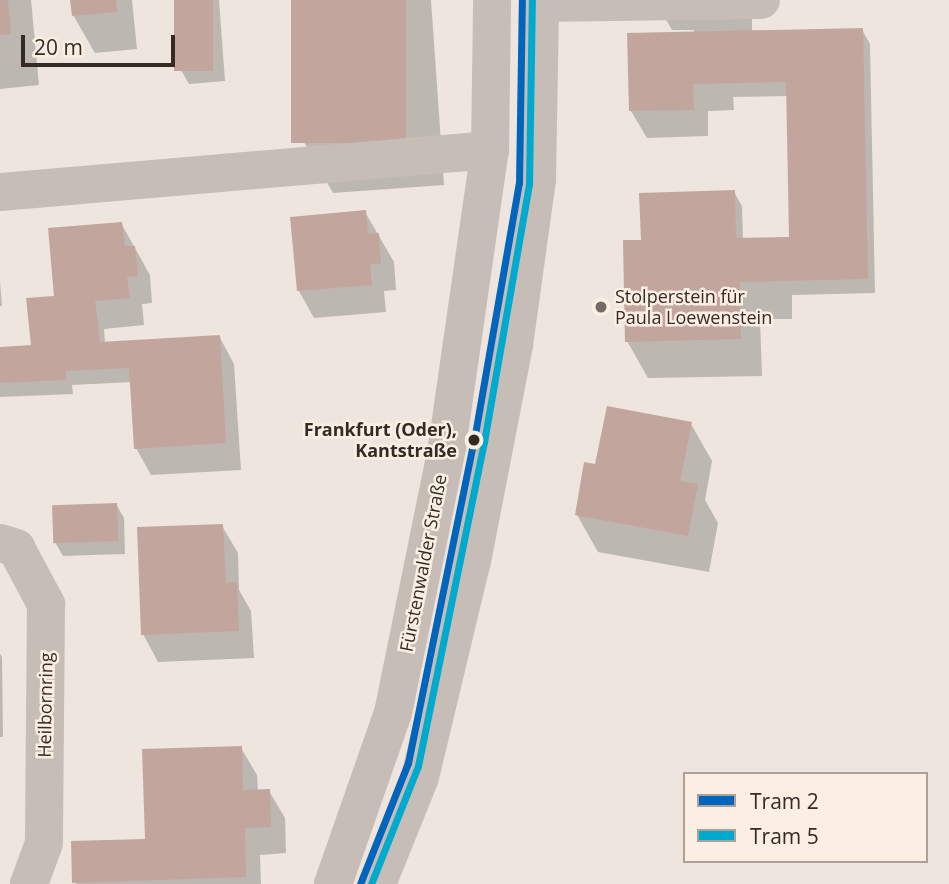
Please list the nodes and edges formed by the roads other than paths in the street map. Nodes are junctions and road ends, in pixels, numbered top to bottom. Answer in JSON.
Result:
{"nodes":[{"id":1,"x":492,"y":0,"type":"edge"},
{"id":2,"x":761,"y":0,"type":"edge"},
{"id":3,"x":540,"y":1,"type":"edge"},
{"id":4,"x":490,"y":150,"type":"junction"},
{"id":5,"x":0,"y":192,"type":"edge"},
{"id":6,"x":0,"y":543,"type":"edge"},
{"id":7,"x":29,"y":884,"type":"edge"},
{"id":8,"x":333,"y":884,"type":"edge"},
{"id":9,"x":377,"y":884,"type":"edge"}],
"edges":[{"from":1,"to":4,"type":"street","name":"Fürstenwalder Straße"},
{"from":2,"to":3,"type":"street"},
{"from":3,"to":9,"type":"street"},
{"from":4,"to":5,"type":"street"},
{"from":4,"to":8,"type":"street","name":"Fürstenwalder Straße"},
{"from":6,"to":7,"type":"street","name":"Heilbornring"}]}
